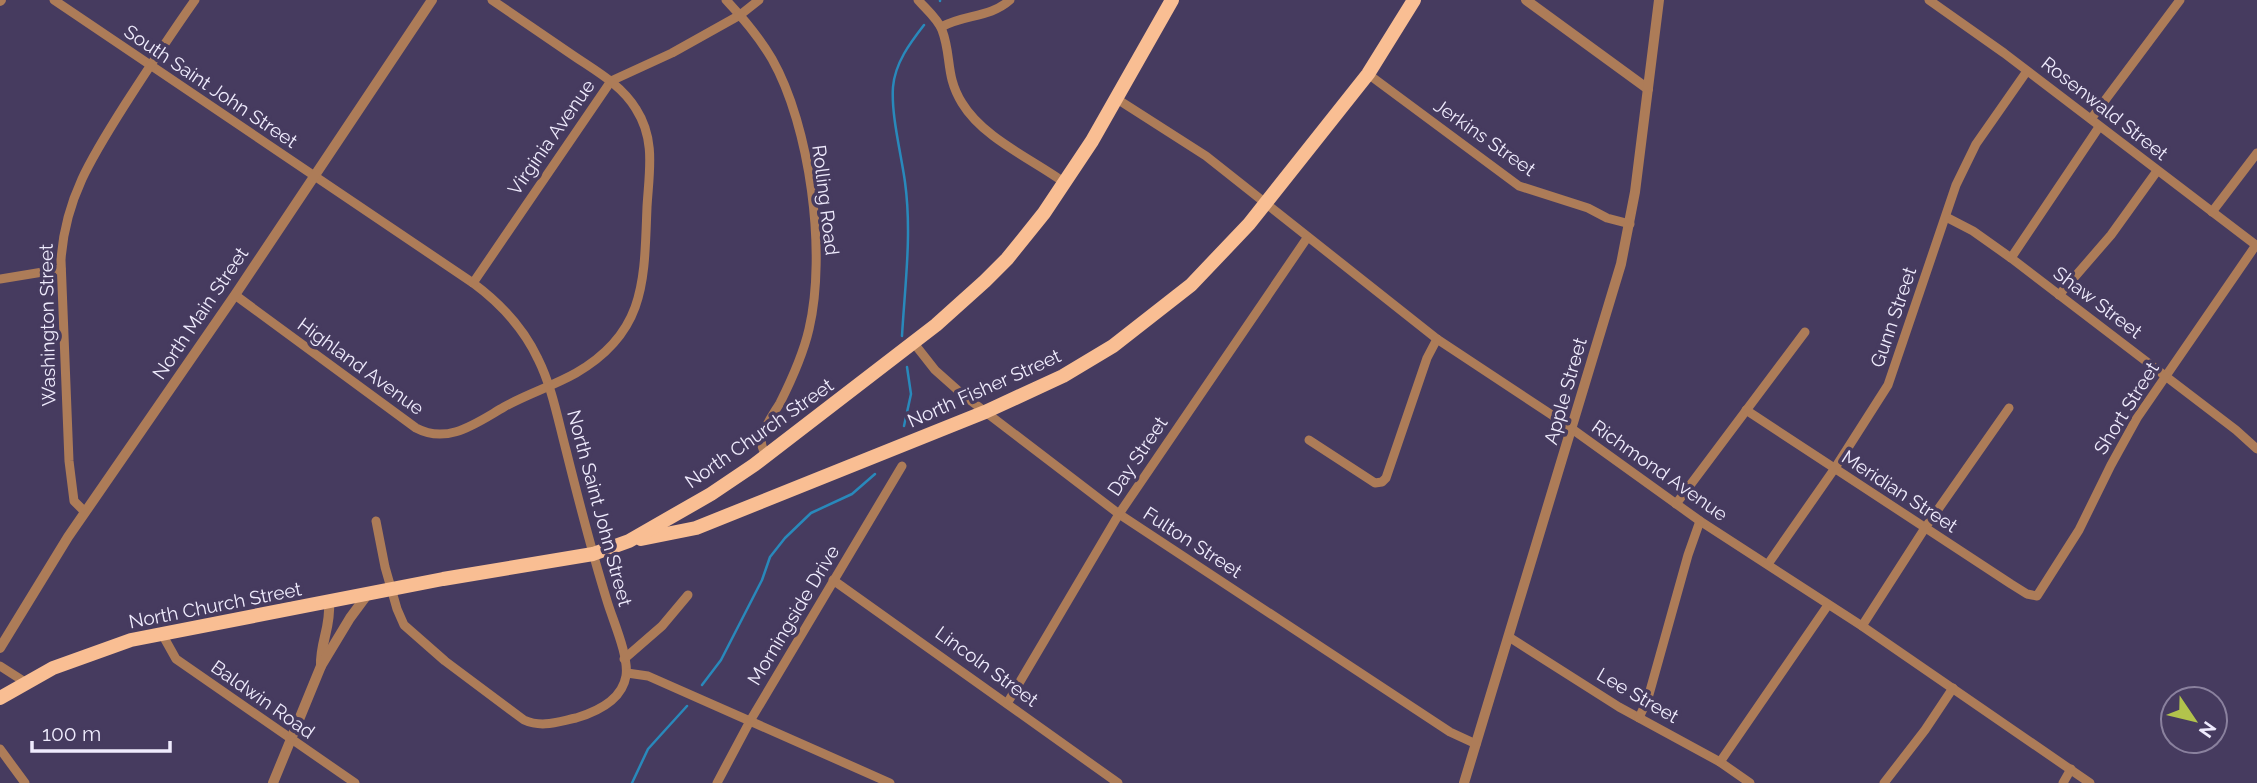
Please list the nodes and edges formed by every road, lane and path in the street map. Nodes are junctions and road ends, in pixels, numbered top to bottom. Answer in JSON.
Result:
{"nodes":[{"id":1,"x":54,"y":0,"type":"edge"},
{"id":2,"x":194,"y":0,"type":"edge"},
{"id":3,"x":432,"y":0,"type":"edge"},
{"id":4,"x":492,"y":0,"type":"edge"},
{"id":5,"x":726,"y":0,"type":"edge"},
{"id":6,"x":759,"y":0,"type":"edge"},
{"id":7,"x":918,"y":0,"type":"edge"},
{"id":8,"x":1010,"y":0,"type":"edge"},
{"id":9,"x":1172,"y":0,"type":"edge"},
{"id":10,"x":1414,"y":0,"type":"edge"},
{"id":11,"x":1526,"y":0,"type":"edge"},
{"id":12,"x":1659,"y":0,"type":"edge"},
{"id":13,"x":1929,"y":0,"type":"edge"},
{"id":14,"x":2180,"y":0,"type":"edge"},
{"id":15,"x":740,"y":15,"type":"junction"},
{"id":16,"x":941,"y":27,"type":"junction"},
{"id":17,"x":151,"y":65,"type":"junction"},
{"id":18,"x":2027,"y":71,"type":"junction"},
{"id":19,"x":1368,"y":74,"type":"junction"},
{"id":20,"x":611,"y":82,"type":"junction"},
{"id":21,"x":1648,"y":89,"type":"junction"},
{"id":22,"x":1117,"y":100,"type":"junction"},
{"id":23,"x":2091,"y":119,"type":"junction"},
{"id":24,"x":2099,"y":127,"type":"junction"},
{"id":25,"x":2257,"y":153,"type":"edge"},
{"id":26,"x":2157,"y":171,"type":"junction"},
{"id":27,"x":313,"y":177,"type":"junction"},
{"id":28,"x":1065,"y":183,"type":"junction"},
{"id":29,"x":1264,"y":204,"type":"junction"},
{"id":30,"x":2212,"y":212,"type":"junction"},
{"id":31,"x":1946,"y":217,"type":"junction"},
{"id":32,"x":1630,"y":224,"type":"junction"},
{"id":33,"x":1307,"y":238,"type":"junction"},
{"id":34,"x":2256,"y":246,"type":"edge"},
{"id":35,"x":2011,"y":258,"type":"junction"},
{"id":36,"x":61,"y":269,"type":"junction"},
{"id":37,"x":0,"y":279,"type":"edge"},
{"id":38,"x":473,"y":284,"type":"junction"},
{"id":39,"x":235,"y":295,"type":"junction"},
{"id":40,"x":2059,"y":295,"type":"junction"},
{"id":41,"x":1805,"y":332,"type":"dead end"},
{"id":42,"x":1437,"y":339,"type":"junction"},
{"id":43,"x":913,"y":342,"type":"junction"},
{"id":44,"x":2166,"y":376,"type":"junction"},
{"id":45,"x":549,"y":386,"type":"junction"},
{"id":46,"x":2009,"y":408,"type":"dead end"},
{"id":47,"x":1746,"y":410,"type":"junction"},
{"id":48,"x":985,"y":412,"type":"junction"},
{"id":49,"x":1572,"y":430,"type":"junction"},
{"id":50,"x":1310,"y":440,"type":"dead end"},
{"id":51,"x":2257,"y":449,"type":"edge"},
{"id":52,"x":766,"y":456,"type":"junction"},
{"id":53,"x":902,"y":466,"type":"dead end"},
{"id":54,"x":1835,"y":468,"type":"junction"},
{"id":55,"x":1676,"y":504,"type":"junction"},
{"id":56,"x":85,"y":512,"type":"junction"},
{"id":57,"x":1119,"y":514,"type":"junction"},
{"id":58,"x":376,"y":521,"type":"dead end"},
{"id":59,"x":1700,"y":521,"type":"junction"},
{"id":60,"x":1925,"y":528,"type":"junction"},
{"id":61,"x":629,"y":541,"type":"junction"},
{"id":62,"x":593,"y":554,"type":"junction"},
{"id":63,"x":1768,"y":564,"type":"junction"},
{"id":64,"x":833,"y":580,"type":"junction"},
{"id":65,"x":392,"y":590,"type":"junction"},
{"id":66,"x":367,"y":595,"type":"junction"},
{"id":67,"x":688,"y":596,"type":"dead end"},
{"id":68,"x":2037,"y":596,"type":"joint"},
{"id":69,"x":329,"y":602,"type":"junction"},
{"id":70,"x":1828,"y":605,"type":"junction"},
{"id":71,"x":1862,"y":626,"type":"junction"},
{"id":72,"x":163,"y":634,"type":"junction"},
{"id":73,"x":1509,"y":637,"type":"junction"},
{"id":74,"x":0,"y":648,"type":"edge"},
{"id":75,"x":624,"y":659,"type":"junction"},
{"id":76,"x":0,"y":666,"type":"edge"},
{"id":77,"x":321,"y":666,"type":"junction"},
{"id":78,"x":627,"y":673,"type":"junction"},
{"id":79,"x":25,"y":682,"type":"junction"},
{"id":80,"x":1953,"y":688,"type":"junction"},
{"id":81,"x":0,"y":698,"type":"edge"},
{"id":82,"x":1008,"y":702,"type":"junction"},
{"id":83,"x":1639,"y":718,"type":"junction"},
{"id":84,"x":750,"y":721,"type":"junction"},
{"id":85,"x":291,"y":740,"type":"junction"},
{"id":86,"x":1476,"y":744,"type":"junction"},
{"id":87,"x":0,"y":749,"type":"edge"},
{"id":88,"x":1720,"y":762,"type":"junction"},
{"id":89,"x":2071,"y":769,"type":"junction"},
{"id":90,"x":25,"y":783,"type":"edge"},
{"id":91,"x":274,"y":783,"type":"edge"},
{"id":92,"x":355,"y":783,"type":"edge"},
{"id":93,"x":717,"y":783,"type":"edge"},
{"id":94,"x":890,"y":783,"type":"edge"},
{"id":95,"x":1118,"y":783,"type":"edge"},
{"id":96,"x":1464,"y":783,"type":"edge"},
{"id":97,"x":1750,"y":783,"type":"edge"},
{"id":98,"x":1884,"y":783,"type":"edge"},
{"id":99,"x":2063,"y":783,"type":"edge"},
{"id":100,"x":2090,"y":783,"type":"edge"}],
"edges":[{"from":1,"to":17,"type":"street","name":"South Saint John Street"},
{"from":2,"to":17,"type":"street","name":"Washington Street"},
{"from":3,"to":27,"type":"street","name":"North Main Street"},
{"from":4,"to":20,"type":"street","name":"Highland Avenue"},
{"from":5,"to":15,"type":"street","name":"Rolling Road"},
{"from":6,"to":15,"type":"street","name":"Virginia Avenue"},
{"from":7,"to":16,"type":"street"},
{"from":8,"to":16,"type":"street"},
{"from":9,"to":22,"type":"main road","name":"North Church Street"},
{"from":10,"to":19,"type":"main road","name":"North Fisher Street"},
{"from":11,"to":21,"type":"street"},
{"from":12,"to":21,"type":"street","name":"Apple Street"},
{"from":13,"to":18,"type":"street","name":"Rosenwald Street"},
{"from":14,"to":23,"type":"street"},
{"from":15,"to":20,"type":"street","name":"Virginia Avenue"},
{"from":15,"to":52,"type":"street","name":"Rolling Road"},
{"from":16,"to":28,"type":"street"},
{"from":17,"to":27,"type":"street","name":"South Saint John Street"},
{"from":17,"to":36,"type":"street","name":"Washington Street"},
{"from":18,"to":23,"type":"street","name":"Rosenwald Street"},
{"from":18,"to":31,"type":"street","name":"Gunn Street"},
{"from":19,"to":29,"type":"main road","name":"North Fisher Street"},
{"from":19,"to":32,"type":"street","name":"Jerkins Street"},
{"from":20,"to":38,"type":"street","name":"Virginia Avenue"},
{"from":20,"to":45,"type":"street","name":"Highland Avenue"},
{"from":21,"to":32,"type":"street","name":"Apple Street"},
{"from":22,"to":28,"type":"main road","name":"North Church Street"},
{"from":22,"to":29,"type":"street","name":"Richmond Avenue"},
{"from":23,"to":24,"type":"street","name":"Rosenwald Street"},
{"from":24,"to":26,"type":"street","name":"Rosenwald Street"},
{"from":24,"to":35,"type":"street"},
{"from":25,"to":30,"type":"street"},
{"from":26,"to":30,"type":"street","name":"Rosenwald Street"},
{"from":26,"to":40,"type":"street"},
{"from":27,"to":38,"type":"street","name":"North Saint John Street"},
{"from":27,"to":39,"type":"street","name":"North Main Street"},
{"from":28,"to":43,"type":"main road","name":"North Church Street"},
{"from":29,"to":33,"type":"street","name":"Richmond Avenue"},
{"from":29,"to":48,"type":"main road","name":"North Fisher Street"},
{"from":30,"to":34,"type":"street","name":"Rosenwald Street"},
{"from":31,"to":35,"type":"street","name":"Shaw Street"},
{"from":31,"to":54,"type":"street","name":"Gunn Street"},
{"from":32,"to":49,"type":"street","name":"Apple Street"},
{"from":33,"to":42,"type":"street","name":"Richmond Avenue"},
{"from":33,"to":57,"type":"street","name":"Day Street"},
{"from":34,"to":44,"type":"street","name":"Short Street"},
{"from":35,"to":40,"type":"street","name":"Shaw Street"},
{"from":36,"to":37,"type":"street"},
{"from":36,"to":56,"type":"street","name":"Washington Street"},
{"from":38,"to":45,"type":"street","name":"North Saint John Street"},
{"from":39,"to":45,"type":"street","name":"Highland Avenue"},
{"from":39,"to":56,"type":"street","name":"North Main Street"},
{"from":40,"to":44,"type":"street","name":"Shaw Street"},
{"from":41,"to":47,"type":"street"},
{"from":42,"to":49,"type":"street","name":"Richmond Avenue"},
{"from":42,"to":50,"type":"street"},
{"from":43,"to":48,"type":"street","name":"Fulton Street"},
{"from":43,"to":52,"type":"main road","name":"North Church Street"},
{"from":44,"to":51,"type":"street","name":"Shaw Street"},
{"from":44,"to":68,"type":"street","name":"Short Street"},
{"from":45,"to":62,"type":"street","name":"North Saint John Street"},
{"from":46,"to":60,"type":"street"},
{"from":47,"to":54,"type":"street","name":"Meridian Street"},
{"from":47,"to":55,"type":"street"},
{"from":48,"to":57,"type":"street","name":"Fulton Street"},
{"from":48,"to":61,"type":"main road","name":"North Fisher Street"},
{"from":49,"to":55,"type":"street","name":"Richmond Avenue"},
{"from":49,"to":73,"type":"street","name":"Apple Street"},
{"from":52,"to":61,"type":"main road","name":"North Church Street"},
{"from":53,"to":64,"type":"street","name":"Morningside Drive"},
{"from":54,"to":60,"type":"street","name":"Meridian Street"},
{"from":54,"to":63,"type":"street","name":"Gunn Street"},
{"from":55,"to":59,"type":"street","name":"Richmond Avenue"},
{"from":56,"to":74,"type":"street","name":"North Main Street"},
{"from":57,"to":82,"type":"street","name":"Day Street"},
{"from":57,"to":86,"type":"street","name":"Fulton Street"},
{"from":58,"to":65,"type":"street"},
{"from":59,"to":63,"type":"street","name":"Richmond Avenue"},
{"from":59,"to":83,"type":"street"},
{"from":60,"to":68,"type":"street","name":"Meridian Street"},
{"from":60,"to":71,"type":"street"},
{"from":61,"to":62,"type":"main road","name":"North Church Street"},
{"from":62,"to":65,"type":"main road","name":"North Church Street"},
{"from":62,"to":75,"type":"street","name":"North Saint John Street"},
{"from":63,"to":70,"type":"street","name":"Richmond Avenue"},
{"from":64,"to":82,"type":"street","name":"Lincoln Street"},
{"from":64,"to":84,"type":"street","name":"Morningside Drive"},
{"from":65,"to":66,"type":"main road","name":"North Church Street"},
{"from":65,"to":78,"type":"street"},
{"from":66,"to":69,"type":"main road","name":"North Church Street"},
{"from":66,"to":77,"type":"street"},
{"from":67,"to":75,"type":"street"},
{"from":69,"to":72,"type":"main road","name":"North Church Street"},
{"from":69,"to":77,"type":"street"},
{"from":70,"to":71,"type":"street","name":"Richmond Avenue"},
{"from":70,"to":88,"type":"street"},
{"from":71,"to":80,"type":"street","name":"Richmond Avenue"},
{"from":72,"to":79,"type":"main road","name":"North Church Street"},
{"from":72,"to":85,"type":"street","name":"Baldwin Road"},
{"from":73,"to":83,"type":"street","name":"Lee Street"},
{"from":73,"to":86,"type":"street","name":"Apple Street"},
{"from":75,"to":78,"type":"street","name":"North Saint John Street"},
{"from":76,"to":79,"type":"street"},
{"from":77,"to":85,"type":"street"},
{"from":78,"to":84,"type":"street"},
{"from":79,"to":81,"type":"main road","name":"North Church Street"},
{"from":80,"to":89,"type":"street","name":"Richmond Avenue"},
{"from":80,"to":98,"type":"street"},
{"from":82,"to":95,"type":"street","name":"Lincoln Street"},
{"from":83,"to":88,"type":"street","name":"Lee Street"},
{"from":84,"to":93,"type":"street","name":"Morningside Drive"},
{"from":84,"to":94,"type":"street"},
{"from":85,"to":91,"type":"street"},
{"from":85,"to":92,"type":"street","name":"Baldwin Road"},
{"from":86,"to":96,"type":"street","name":"Apple Street"},
{"from":87,"to":90,"type":"street"},
{"from":88,"to":97,"type":"street","name":"Lee Street"},
{"from":89,"to":99,"type":"street"},
{"from":89,"to":100,"type":"street","name":"Richmond Avenue"}]}
